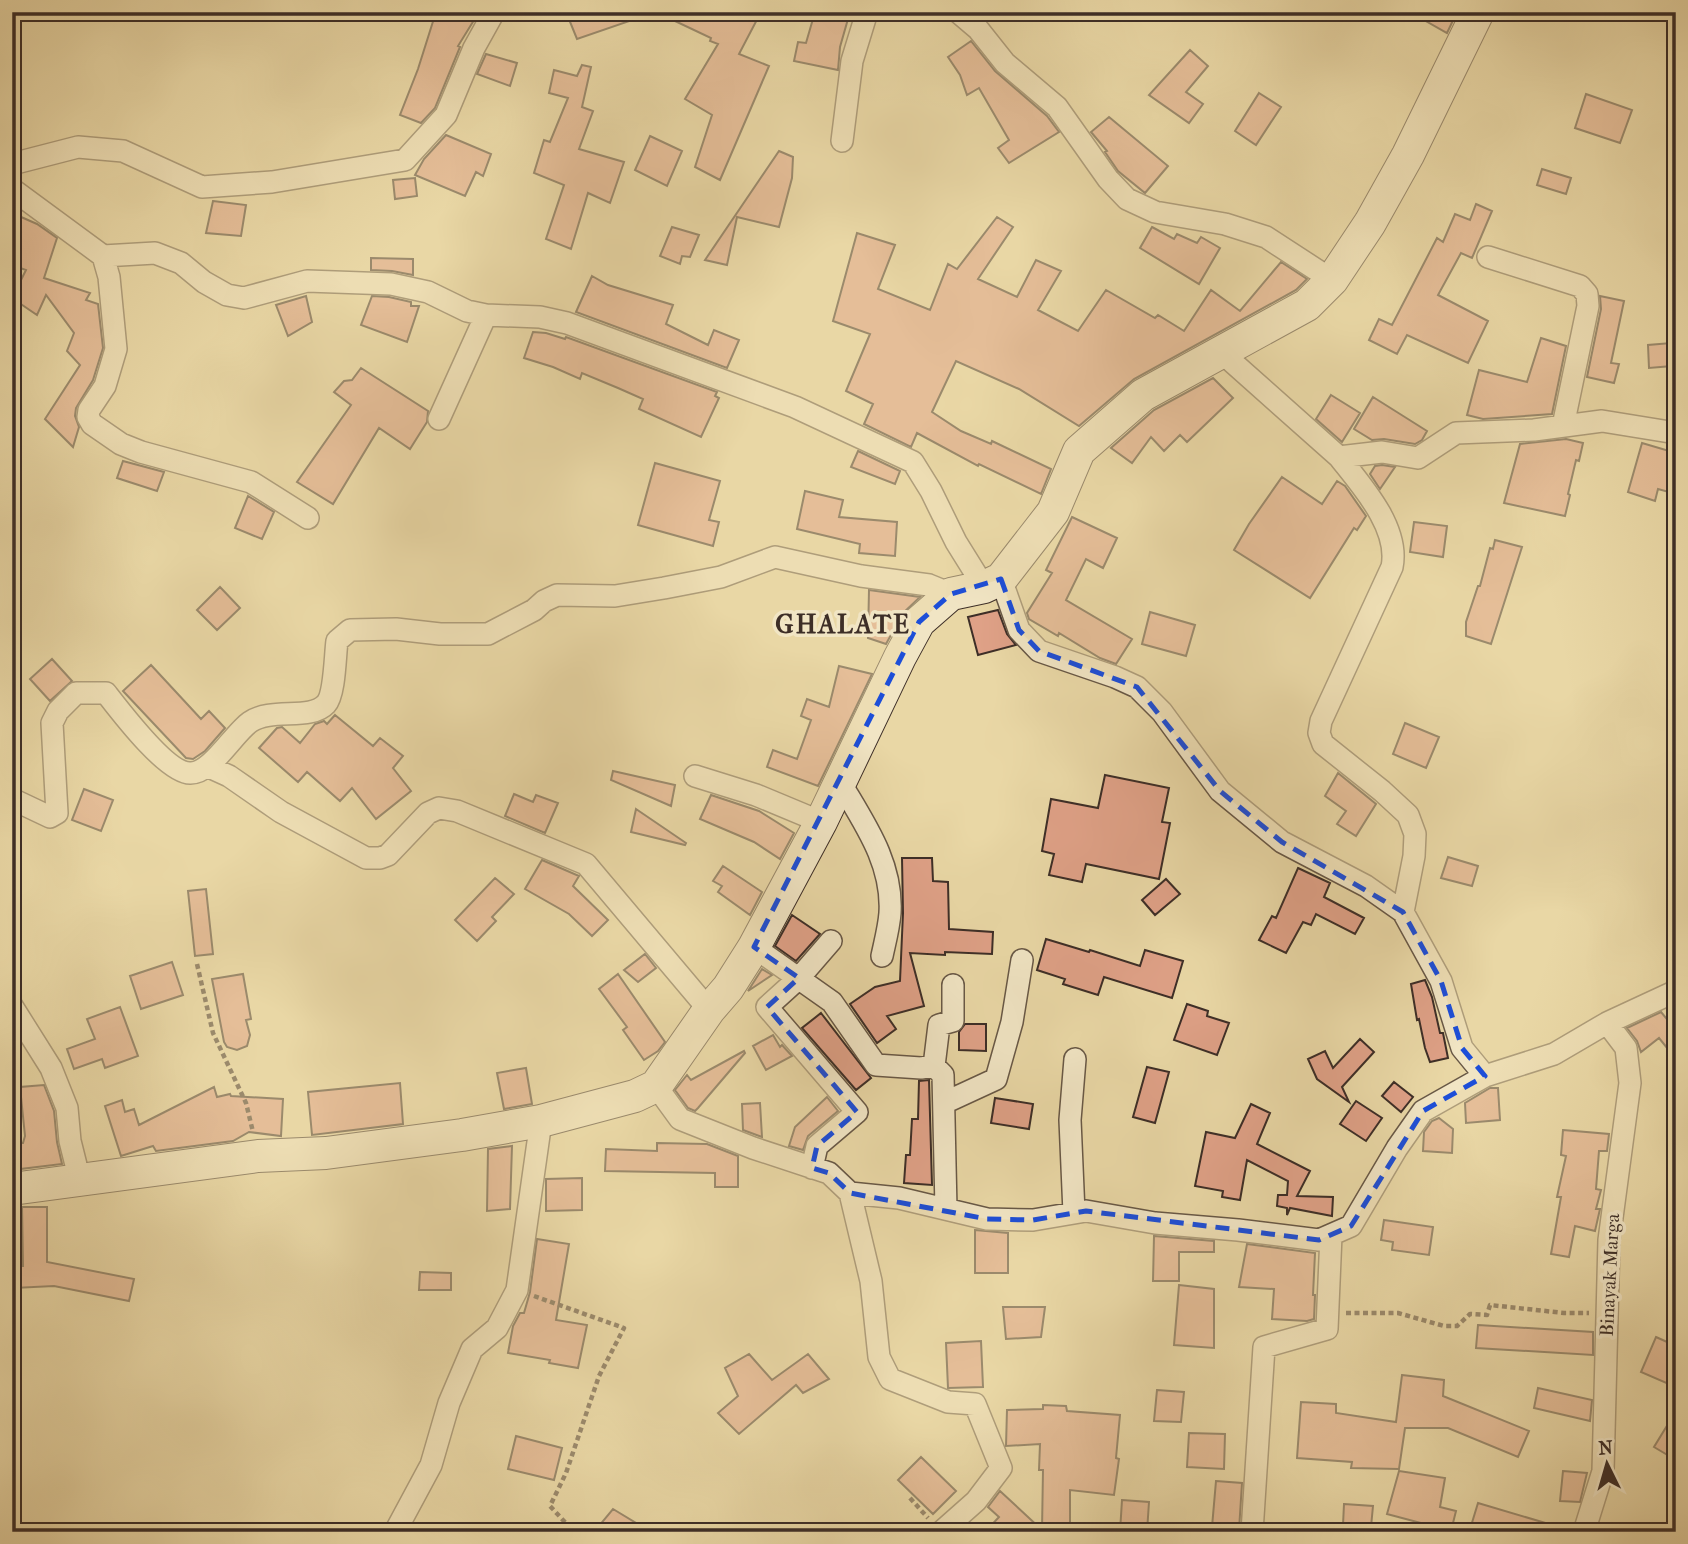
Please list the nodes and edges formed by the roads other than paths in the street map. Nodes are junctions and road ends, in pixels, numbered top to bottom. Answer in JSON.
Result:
{"nodes":[{"id":1,"x":495,"y":12,"type":"edge"},
{"id":2,"x":867,"y":12,"type":"edge"},
{"id":3,"x":958,"y":12,"type":"edge"},
{"id":4,"x":1478,"y":12,"type":"edge"},
{"id":5,"x":842,"y":141,"type":"dead end"},
{"id":6,"x":12,"y":164,"type":"edge"},
{"id":7,"x":12,"y":189,"type":"edge"},
{"id":8,"x":103,"y":256,"type":"junction"},
{"id":9,"x":1488,"y":257,"type":"dead end"},
{"id":10,"x":1332,"y":279,"type":"junction"},
{"id":11,"x":486,"y":315,"type":"junction"},
{"id":12,"x":1221,"y":352,"type":"junction"},
{"id":13,"x":439,"y":419,"type":"dead end"},
{"id":14,"x":1563,"y":426,"type":"junction"},
{"id":15,"x":1676,"y":433,"type":"edge"},
{"id":16,"x":1339,"y":457,"type":"junction"},
{"id":17,"x":308,"y":518,"type":"dead end"},
{"id":18,"x":993,"y":583,"type":"junction"},
{"id":19,"x":951,"y":594,"type":"junction"},
{"id":20,"x":206,"y":766,"type":"junction"},
{"id":21,"x":695,"y":776,"type":"dead end"},
{"id":22,"x":840,"y":782,"type":"junction"},
{"id":23,"x":12,"y":799,"type":"edge"},
{"id":24,"x":821,"y":822,"type":"junction"},
{"id":25,"x":1404,"y":912,"type":"junction"},
{"id":26,"x":831,"y":941,"type":"dead end"},
{"id":27,"x":754,"y":947,"type":"junction"},
{"id":28,"x":882,"y":956,"type":"dead end"},
{"id":29,"x":1022,"y":960,"type":"dead end"},
{"id":30,"x":799,"y":978,"type":"junction"},
{"id":31,"x":953,"y":985,"type":"dead end"},
{"id":32,"x":1676,"y":991,"type":"edge"},
{"id":33,"x":12,"y":1006,"type":"edge"},
{"id":34,"x":709,"y":1010,"type":"junction"},
{"id":35,"x":1607,"y":1023,"type":"junction"},
{"id":36,"x":1075,"y":1059,"type":"dead end"},
{"id":37,"x":934,"y":1066,"type":"junction"},
{"id":38,"x":1485,"y":1076,"type":"junction"},
{"id":39,"x":656,"y":1086,"type":"junction"},
{"id":40,"x":944,"y":1103,"type":"junction"},
{"id":41,"x":541,"y":1121,"type":"junction"},
{"id":42,"x":812,"y":1168,"type":"junction"},
{"id":43,"x":80,"y":1181,"type":"junction"},
{"id":44,"x":12,"y":1189,"type":"edge"},
{"id":45,"x":850,"y":1193,"type":"junction"},
{"id":46,"x":946,"y":1209,"type":"junction"},
{"id":47,"x":1074,"y":1213,"type":"junction"},
{"id":48,"x":1331,"y":1235,"type":"junction"},
{"id":49,"x":396,"y":1532,"type":"edge"},
{"id":50,"x":941,"y":1532,"type":"edge"},
{"id":51,"x":1252,"y":1532,"type":"edge"},
{"id":52,"x":1584,"y":1532,"type":"edge"}],
"edges":[{"from":1,"to":6,"type":"street"},
{"from":2,"to":5,"type":"street"},
{"from":3,"to":10,"type":"street"},
{"from":4,"to":10,"type":"main road"},
{"from":7,"to":8,"type":"street"},
{"from":8,"to":11,"type":"street"},
{"from":8,"to":17,"type":"street"},
{"from":9,"to":14,"type":"street"},
{"from":10,"to":12,"type":"main road"},
{"from":11,"to":13,"type":"street"},
{"from":11,"to":18,"type":"street"},
{"from":12,"to":16,"type":"street"},
{"from":12,"to":18,"type":"main road"},
{"from":14,"to":15,"type":"street"},
{"from":14,"to":16,"type":"street"},
{"from":16,"to":25,"type":"street"},
{"from":18,"to":19,"type":"main road"},
{"from":18,"to":25,"type":"street"},
{"from":19,"to":20,"type":"street"},
{"from":19,"to":22,"type":"main road"},
{"from":20,"to":23,"type":"street"},
{"from":20,"to":34,"type":"street"},
{"from":21,"to":24,"type":"street"},
{"from":22,"to":24,"type":"main road"},
{"from":22,"to":28,"type":"street"},
{"from":24,"to":27,"type":"main road"},
{"from":25,"to":38,"type":"street"},
{"from":26,"to":30,"type":"street"},
{"from":27,"to":30,"type":"street"},
{"from":27,"to":34,"type":"main road"},
{"from":29,"to":40,"type":"street"},
{"from":30,"to":37,"type":"street"},
{"from":30,"to":42,"type":"street"},
{"from":31,"to":37,"type":"street"},
{"from":32,"to":35,"type":"street"},
{"from":33,"to":43,"type":"street"},
{"from":34,"to":39,"type":"main road"},
{"from":35,"to":38,"type":"street"},
{"from":35,"to":52,"type":"street","name":"Binayak Marga"},
{"from":36,"to":47,"type":"street"},
{"from":37,"to":40,"type":"street"},
{"from":38,"to":48,"type":"street"},
{"from":39,"to":41,"type":"main road"},
{"from":39,"to":42,"type":"street"},
{"from":40,"to":46,"type":"street"},
{"from":41,"to":43,"type":"main road"},
{"from":41,"to":49,"type":"street"},
{"from":42,"to":45,"type":"street"},
{"from":43,"to":44,"type":"main road"},
{"from":45,"to":46,"type":"street"},
{"from":45,"to":50,"type":"street"},
{"from":46,"to":47,"type":"street"},
{"from":47,"to":48,"type":"street"},
{"from":48,"to":51,"type":"street"}]}
